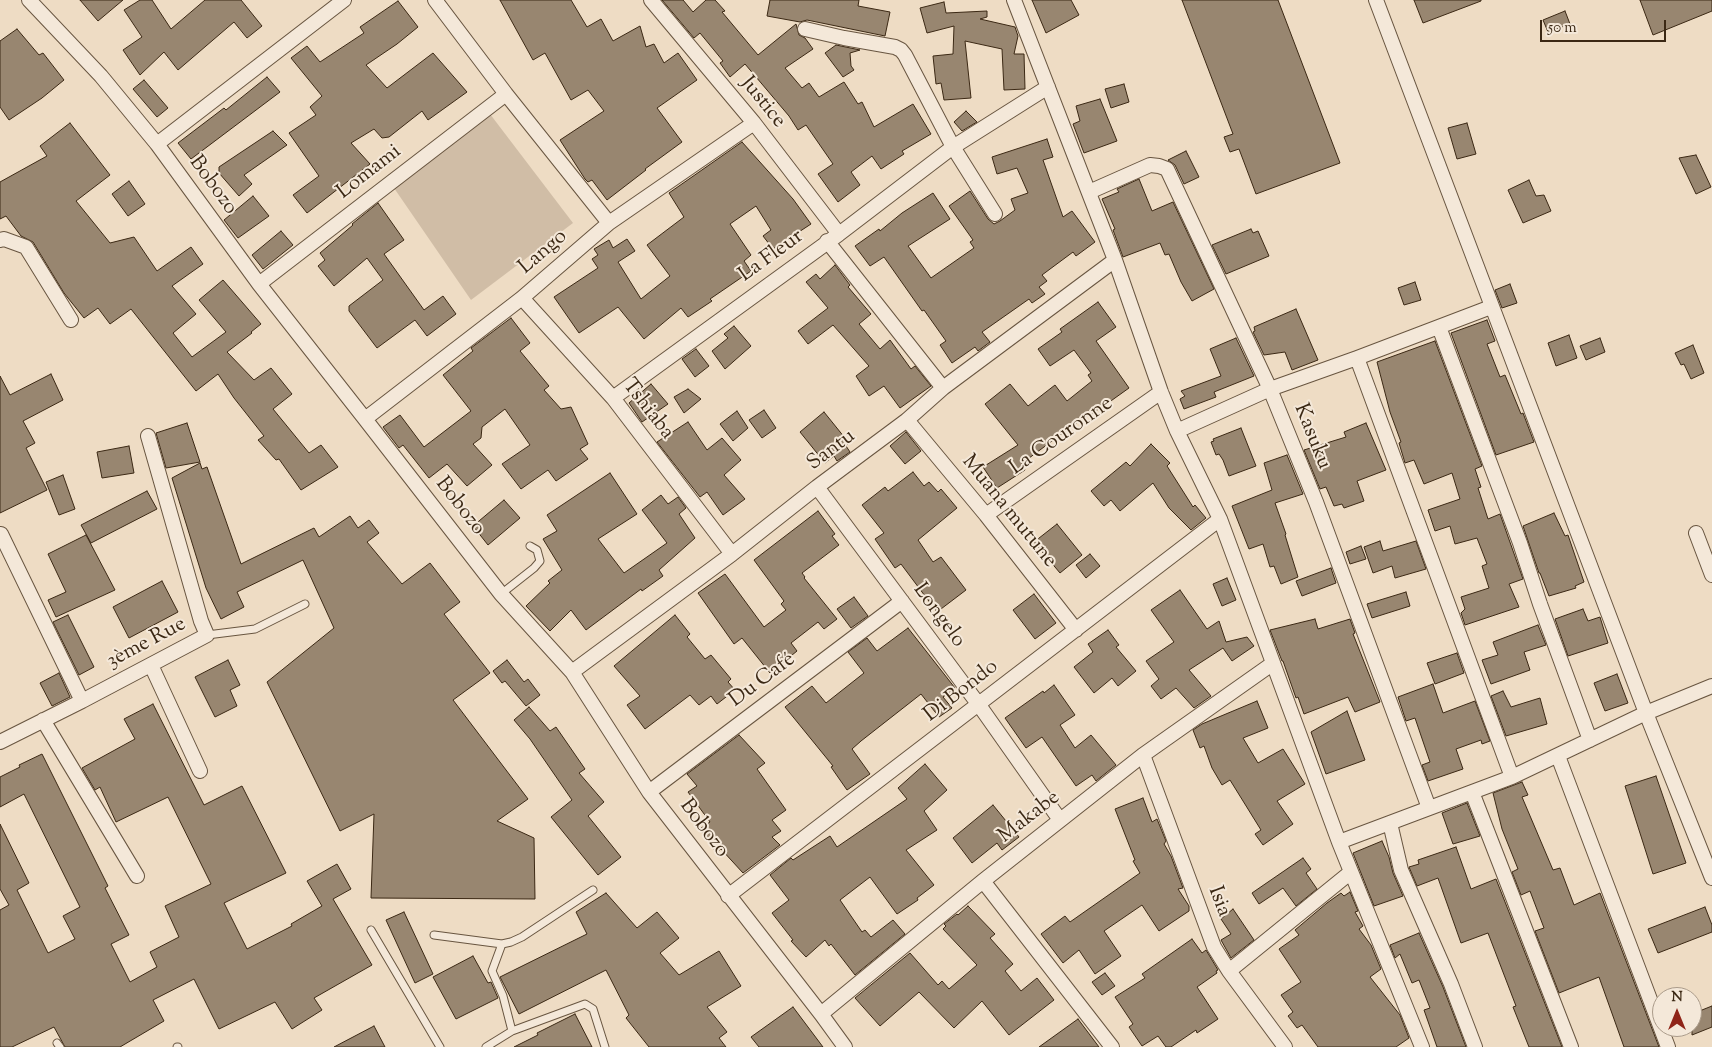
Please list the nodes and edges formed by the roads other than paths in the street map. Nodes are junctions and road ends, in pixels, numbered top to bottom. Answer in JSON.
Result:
{"nodes":[{"id":1,"x":29,"y":0,"type":"edge"},
{"id":2,"x":344,"y":0,"type":"edge"},
{"id":3,"x":434,"y":0,"type":"edge"},
{"id":4,"x":651,"y":0,"type":"edge"},
{"id":5,"x":1014,"y":0,"type":"edge"},
{"id":6,"x":1376,"y":0,"type":"edge"},
{"id":7,"x":805,"y":29,"type":"dead end"},
{"id":8,"x":1048,"y":87,"type":"junction"},
{"id":9,"x":506,"y":94,"type":"junction"},
{"id":10,"x":754,"y":124,"type":"junction"},
{"id":11,"x":157,"y":144,"type":"junction"},
{"id":12,"x":953,"y":147,"type":"junction"},
{"id":13,"x":1088,"y":192,"type":"junction"},
{"id":14,"x":995,"y":214,"type":"dead end"},
{"id":15,"x":609,"y":223,"type":"junction"},
{"id":16,"x":833,"y":237,"type":"junction"},
{"id":17,"x":0,"y":240,"type":"edge"},
{"id":18,"x":1115,"y":260,"type":"junction"},
{"id":19,"x":259,"y":284,"type":"junction"},
{"id":20,"x":522,"y":298,"type":"junction"},
{"id":21,"x":1491,"y":307,"type":"junction"},
{"id":22,"x":71,"y":320,"type":"dead end"},
{"id":23,"x":1439,"y":327,"type":"junction"},
{"id":24,"x":1357,"y":358,"type":"junction"},
{"id":25,"x":942,"y":388,"type":"junction"},
{"id":26,"x":1270,"y":390,"type":"junction"},
{"id":27,"x":1160,"y":392,"type":"junction"},
{"id":28,"x":613,"y":398,"type":"junction"},
{"id":29,"x":365,"y":419,"type":"junction"},
{"id":30,"x":907,"y":420,"type":"junction"},
{"id":31,"x":1177,"y":431,"type":"junction"},
{"id":32,"x":148,"y":436,"type":"dead end"},
{"id":33,"x":817,"y":487,"type":"junction"},
{"id":34,"x":986,"y":515,"type":"junction"},
{"id":35,"x":1220,"y":519,"type":"junction"},
{"id":36,"x":1696,"y":533,"type":"dead end"},
{"id":37,"x":1,"y":534,"type":"edge"},
{"id":38,"x":530,"y":546,"type":"dead end"},
{"id":39,"x":732,"y":554,"type":"junction"},
{"id":40,"x":1712,"y":575,"type":"edge"},
{"id":41,"x":501,"y":594,"type":"junction"},
{"id":42,"x":902,"y":601,"type":"junction"},
{"id":43,"x":305,"y":604,"type":"dead end"},
{"id":44,"x":1076,"y":630,"type":"junction"},
{"id":45,"x":207,"y":635,"type":"junction"},
{"id":46,"x":1272,"y":664,"type":"junction"},
{"id":47,"x":151,"y":665,"type":"junction"},
{"id":48,"x":572,"y":672,"type":"junction"},
{"id":49,"x":1712,"y":686,"type":"edge"},
{"id":50,"x":82,"y":701,"type":"junction"},
{"id":51,"x":979,"y":705,"type":"junction"},
{"id":52,"x":1646,"y":713,"type":"junction"},
{"id":53,"x":43,"y":720,"type":"junction"},
{"id":54,"x":1590,"y":740,"type":"junction"},
{"id":55,"x":0,"y":742,"type":"edge"},
{"id":56,"x":1143,"y":755,"type":"junction"},
{"id":57,"x":1558,"y":756,"type":"junction"},
{"id":58,"x":200,"y":771,"type":"dead end"},
{"id":59,"x":1512,"y":777,"type":"junction"},
{"id":60,"x":650,"y":792,"type":"junction"},
{"id":61,"x":1472,"y":792,"type":"junction"},
{"id":62,"x":1429,"y":808,"type":"junction"},
{"id":63,"x":1060,"y":820,"type":"junction"},
{"id":64,"x":1390,"y":823,"type":"junction"},
{"id":65,"x":1339,"y":842,"type":"junction"},
{"id":66,"x":1351,"y":872,"type":"junction"},
{"id":67,"x":137,"y":876,"type":"dead end"},
{"id":68,"x":1712,"y":878,"type":"edge"},
{"id":69,"x":983,"y":881,"type":"junction"},
{"id":70,"x":593,"y":890,"type":"dead end"},
{"id":71,"x":728,"y":896,"type":"junction"},
{"id":72,"x":371,"y":930,"type":"dead end"},
{"id":73,"x":434,"y":935,"type":"dead end"},
{"id":74,"x":502,"y":944,"type":"junction"},
{"id":75,"x":1229,"y":971,"type":"junction"},
{"id":76,"x":821,"y":1014,"type":"junction"},
{"id":77,"x":512,"y":1031,"type":"junction"},
{"id":78,"x":440,"y":1047,"type":"edge"},
{"id":79,"x":486,"y":1047,"type":"edge"},
{"id":80,"x":605,"y":1047,"type":"edge"},
{"id":81,"x":845,"y":1047,"type":"edge"},
{"id":82,"x":1112,"y":1047,"type":"edge"},
{"id":83,"x":1285,"y":1047,"type":"edge"},
{"id":84,"x":1422,"y":1047,"type":"edge"},
{"id":85,"x":1475,"y":1047,"type":"edge"},
{"id":86,"x":1572,"y":1047,"type":"edge"},
{"id":87,"x":1668,"y":1047,"type":"edge"}],
"edges":[{"from":1,"to":11,"type":"street","name":"Bobozo"},
{"from":2,"to":11,"type":"street"},
{"from":3,"to":9,"type":"street"},
{"from":4,"to":10,"type":"street","name":"Justice"},
{"from":5,"to":8,"type":"street"},
{"from":6,"to":21,"type":"street"},
{"from":7,"to":12,"type":"street"},
{"from":8,"to":12,"type":"street","name":"La Fleur"},
{"from":8,"to":13,"type":"street"},
{"from":9,"to":15,"type":"street"},
{"from":9,"to":19,"type":"street","name":"Lomami"},
{"from":10,"to":15,"type":"street","name":"Lango"},
{"from":10,"to":16,"type":"street","name":"Justice"},
{"from":11,"to":19,"type":"street","name":"Bobozo"},
{"from":12,"to":14,"type":"street"},
{"from":12,"to":16,"type":"street","name":"La Fleur"},
{"from":13,"to":18,"type":"street"},
{"from":13,"to":26,"type":"street","name":"Kasuku"},
{"from":15,"to":20,"type":"street","name":"Lango"},
{"from":16,"to":25,"type":"street","name":"Justice"},
{"from":16,"to":28,"type":"street","name":"La Fleur"},
{"from":17,"to":22,"type":"street"},
{"from":18,"to":25,"type":"street","name":"Santu"},
{"from":18,"to":27,"type":"street"},
{"from":19,"to":29,"type":"street","name":"Bobozo"},
{"from":20,"to":28,"type":"street","name":"Tshiaba"},
{"from":20,"to":29,"type":"street","name":"Lango"},
{"from":21,"to":23,"type":"street"},
{"from":21,"to":52,"type":"street"},
{"from":23,"to":24,"type":"street"},
{"from":23,"to":54,"type":"street"},
{"from":24,"to":26,"type":"street"},
{"from":24,"to":59,"type":"street"},
{"from":25,"to":30,"type":"street","name":"Santu"},
{"from":26,"to":31,"type":"street"},
{"from":26,"to":62,"type":"street","name":"Kasuku"},
{"from":27,"to":31,"type":"street"},
{"from":27,"to":34,"type":"street","name":"La Couronne"},
{"from":28,"to":39,"type":"street","name":"Tshiaba"},
{"from":29,"to":41,"type":"street","name":"Bobozo"},
{"from":30,"to":33,"type":"street","name":"Santu"},
{"from":30,"to":34,"type":"street","name":"Muana mutune"},
{"from":31,"to":35,"type":"street"},
{"from":32,"to":45,"type":"street","name":"3ème Rue"},
{"from":33,"to":39,"type":"street","name":"Santu"},
{"from":33,"to":42,"type":"street","name":"Longelo"},
{"from":34,"to":44,"type":"street","name":"Muana mutune"},
{"from":35,"to":44,"type":"street","name":"Di Bondo"},
{"from":35,"to":46,"type":"street"},
{"from":36,"to":40,"type":"street"},
{"from":37,"to":50,"type":"street"},
{"from":38,"to":41,"type":"lane"},
{"from":39,"to":48,"type":"street","name":"Santu"},
{"from":41,"to":48,"type":"street","name":"Bobozo"},
{"from":42,"to":51,"type":"street","name":"Longelo"},
{"from":42,"to":60,"type":"street","name":"Du Café"},
{"from":43,"to":45,"type":"lane"},
{"from":44,"to":51,"type":"street","name":"Di Bondo"},
{"from":45,"to":47,"type":"street","name":"3ème Rue"},
{"from":46,"to":56,"type":"street","name":"Makabe"},
{"from":46,"to":65,"type":"street"},
{"from":47,"to":50,"type":"street","name":"3ème Rue"},
{"from":47,"to":58,"type":"street"},
{"from":48,"to":60,"type":"street","name":"Bobozo"},
{"from":49,"to":52,"type":"street"},
{"from":50,"to":53,"type":"street","name":"3ème Rue"},
{"from":51,"to":63,"type":"street","name":"Longelo"},
{"from":51,"to":71,"type":"street","name":"Di Bondo"},
{"from":52,"to":54,"type":"street"},
{"from":52,"to":68,"type":"street"},
{"from":53,"to":55,"type":"street","name":"3ème Rue"},
{"from":53,"to":67,"type":"street"},
{"from":54,"to":57,"type":"street"},
{"from":56,"to":63,"type":"street","name":"Makabe"},
{"from":56,"to":75,"type":"street","name":"Isia"},
{"from":57,"to":59,"type":"street"},
{"from":57,"to":87,"type":"street"},
{"from":59,"to":61,"type":"street"},
{"from":60,"to":71,"type":"street","name":"Bobozo"},
{"from":61,"to":62,"type":"street"},
{"from":61,"to":86,"type":"street"},
{"from":62,"to":64,"type":"street"},
{"from":63,"to":69,"type":"street","name":"Makabe"},
{"from":64,"to":65,"type":"street"},
{"from":64,"to":85,"type":"street"},
{"from":65,"to":66,"type":"street"},
{"from":66,"to":75,"type":"street"},
{"from":66,"to":84,"type":"street"},
{"from":69,"to":76,"type":"street","name":"Makabe"},
{"from":69,"to":82,"type":"street"},
{"from":70,"to":74,"type":"lane"},
{"from":71,"to":76,"type":"street","name":"Bobozo"},
{"from":72,"to":78,"type":"lane"},
{"from":73,"to":74,"type":"lane"},
{"from":74,"to":77,"type":"lane"},
{"from":75,"to":83,"type":"street","name":"Isia"},
{"from":76,"to":81,"type":"street","name":"Bobozo"},
{"from":77,"to":79,"type":"lane"},
{"from":77,"to":80,"type":"lane"}]}
